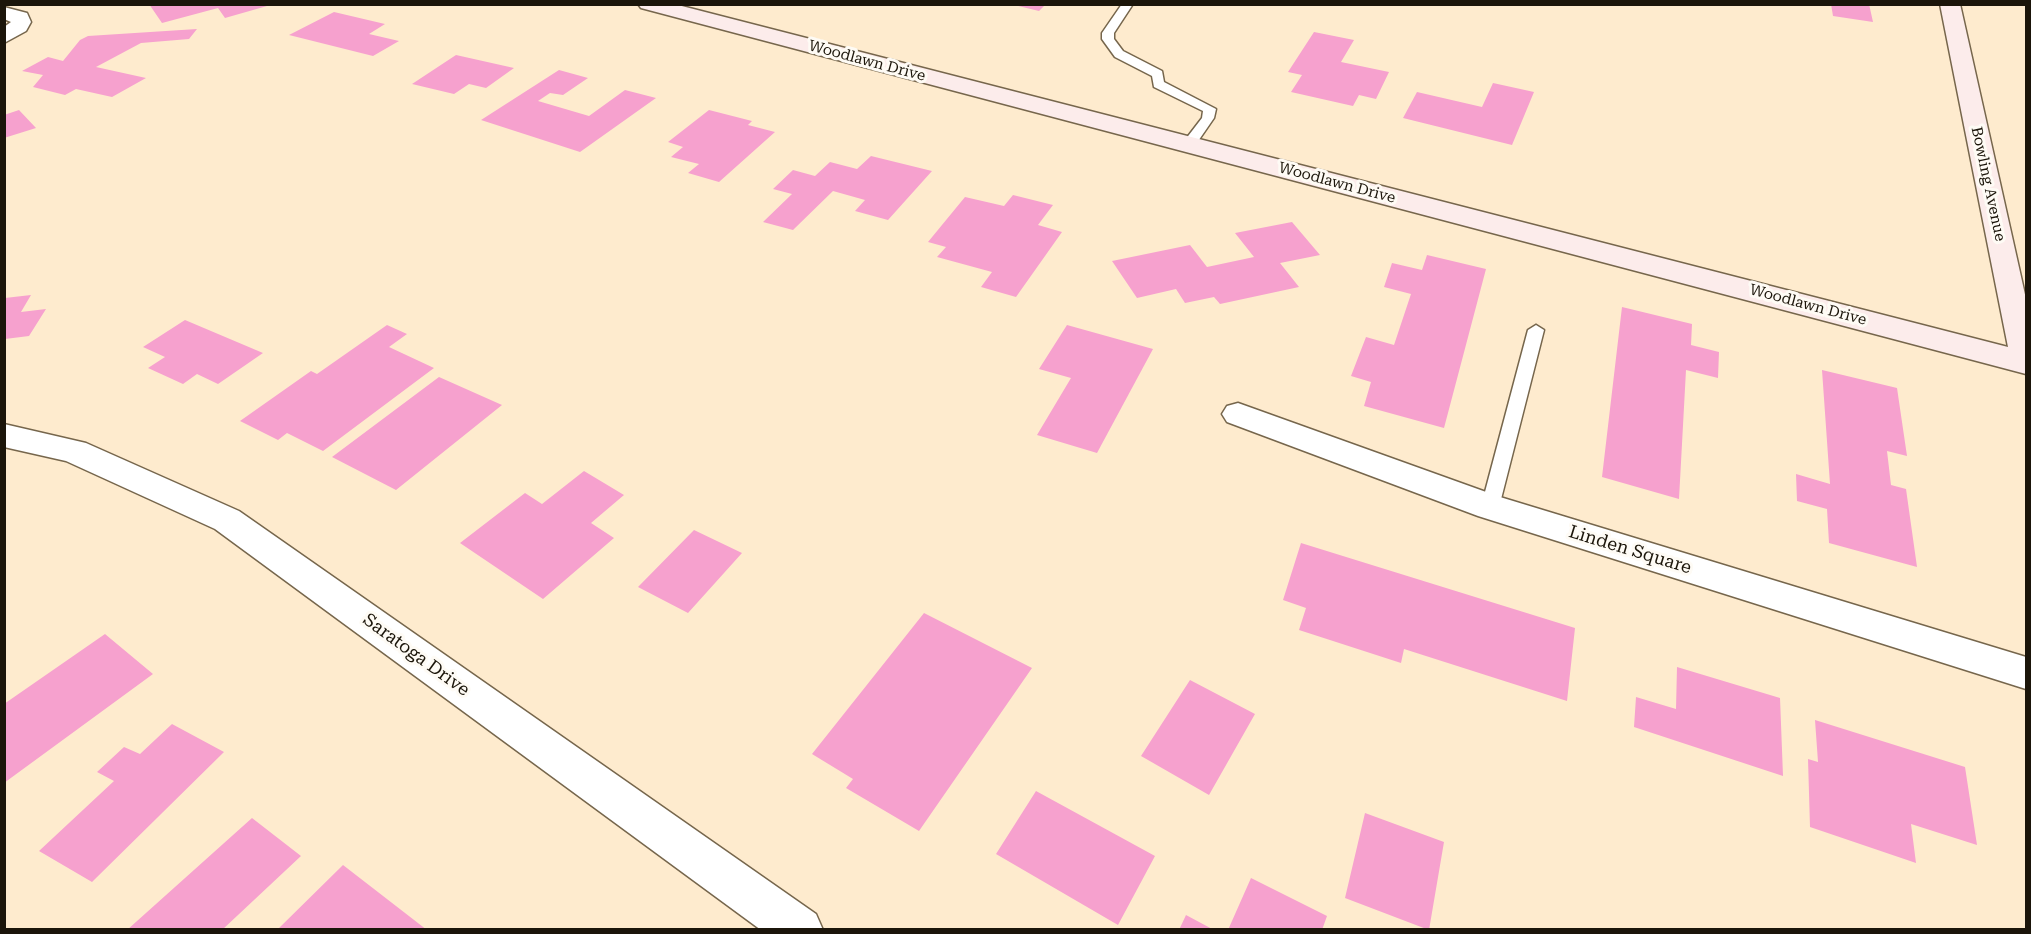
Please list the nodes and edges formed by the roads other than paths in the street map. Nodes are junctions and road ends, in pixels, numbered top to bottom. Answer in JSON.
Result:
{"nodes":[{"id":1,"x":648,"y":4,"type":"edge"},
{"id":2,"x":1128,"y":4,"type":"edge"},
{"id":3,"x":1950,"y":4,"type":"edge"},
{"id":4,"x":4,"y":13,"type":"edge"},
{"id":5,"x":4,"y":37,"type":"edge"},
{"id":6,"x":1189,"y":144,"type":"junction"},
{"id":7,"x":1536,"y":330,"type":"dead end"},
{"id":8,"x":2026,"y":363,"type":"edge"},
{"id":9,"x":1238,"y":414,"type":"dead end"},
{"id":10,"x":4,"y":435,"type":"edge"},
{"id":11,"x":1490,"y":507,"type":"junction"},
{"id":12,"x":2026,"y":673,"type":"edge"},
{"id":13,"x":800,"y":930,"type":"edge"}],
"edges":[{"from":1,"to":6,"type":"main road","name":"Woodlawn Drive"},
{"from":2,"to":6,"type":"lane"},
{"from":3,"to":8,"type":"main road","name":"Bowling Avenue"},
{"from":4,"to":5,"type":"street"},
{"from":6,"to":8,"type":"main road","name":"Woodlawn Drive"},
{"from":7,"to":11,"type":"lane"},
{"from":9,"to":11,"type":"street","name":"Linden Square"},
{"from":10,"to":13,"type":"street","name":"Saratoga Drive"},
{"from":11,"to":12,"type":"street","name":"Linden Square"}]}
